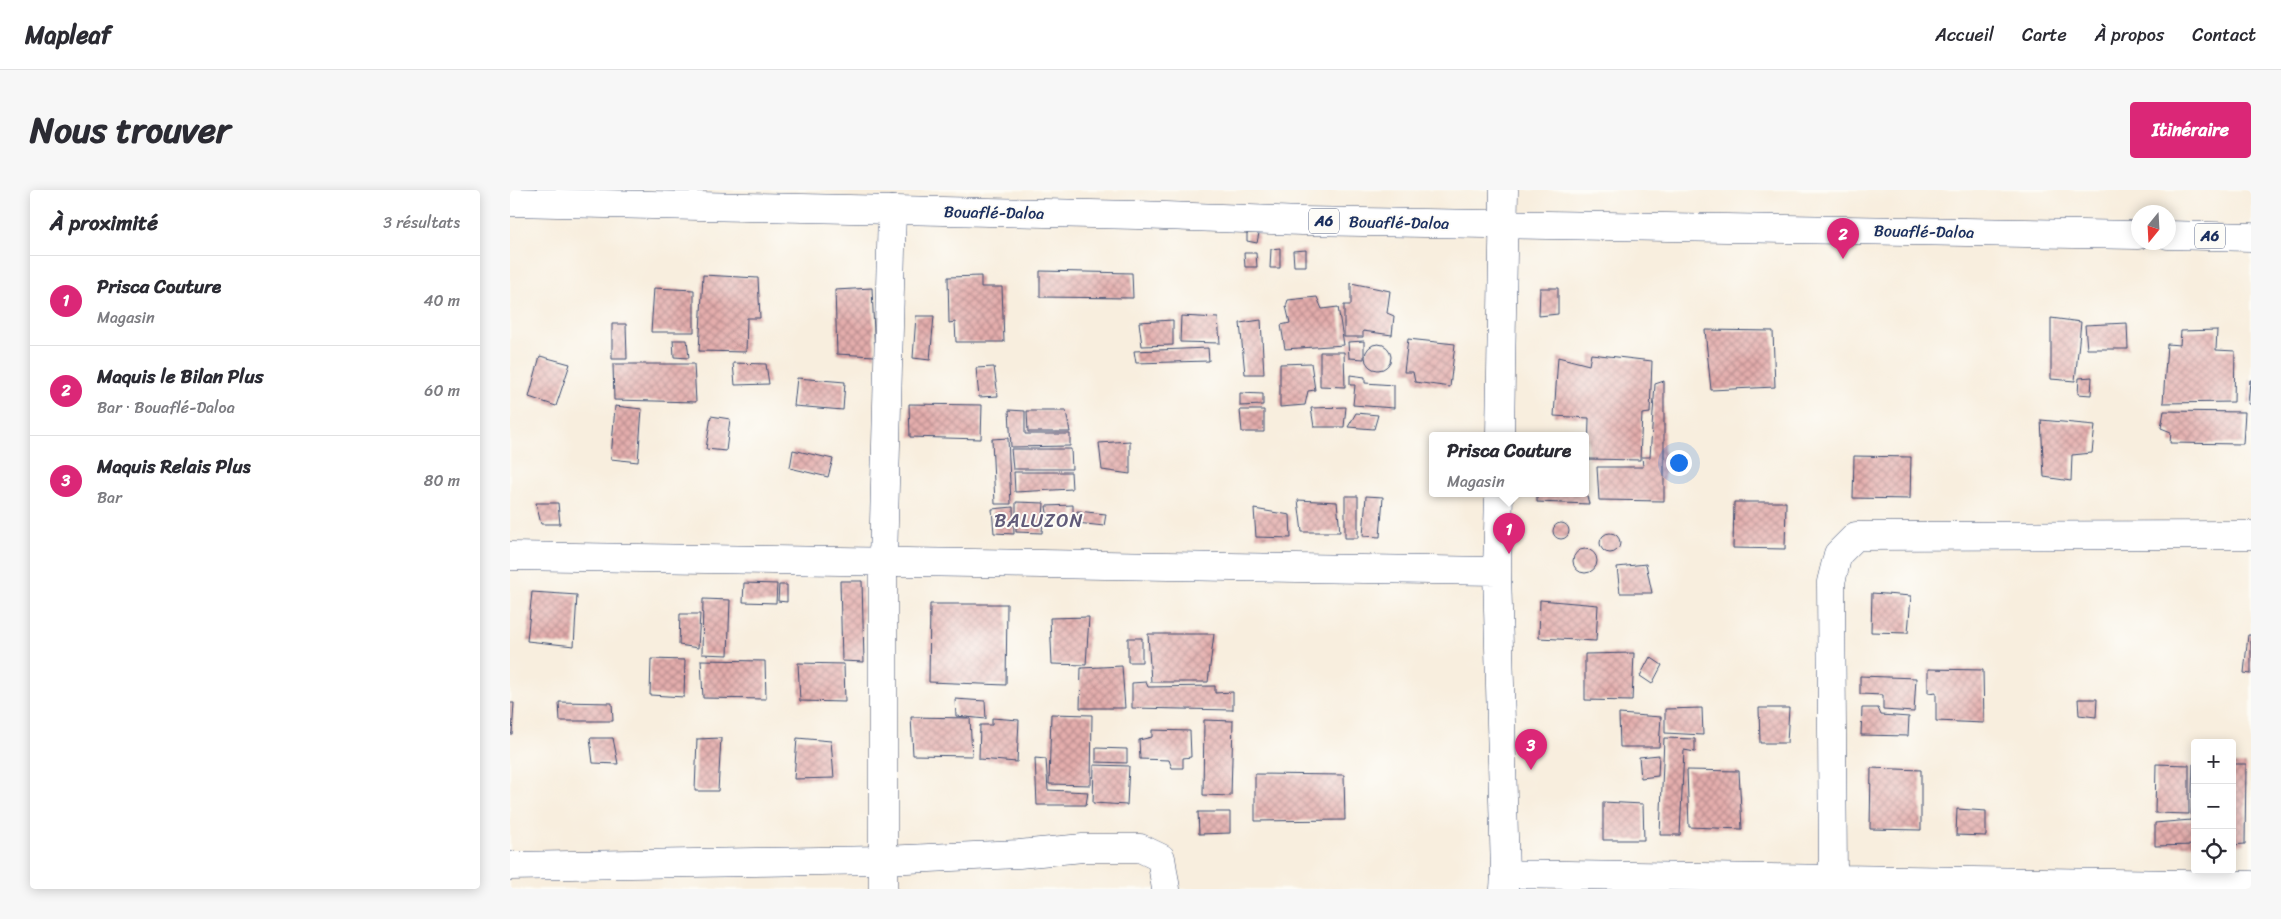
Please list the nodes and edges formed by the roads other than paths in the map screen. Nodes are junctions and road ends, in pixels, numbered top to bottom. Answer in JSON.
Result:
{"nodes":[{"id":1,"x":1504,"y":190,"type":"edge"},
{"id":2,"x":510,"y":202,"type":"edge"},
{"id":3,"x":892,"y":210,"type":"junction"},
{"id":4,"x":1504,"y":224,"type":"junction"},
{"id":5,"x":2131,"y":235,"type":"edge"},
{"id":6,"x":2176,"y":236,"type":"edge"},
{"id":7,"x":2251,"y":237,"type":"edge"},
{"id":8,"x":1500,"y":432,"type":"edge"},
{"id":9,"x":1499,"y":497,"type":"edge"},
{"id":10,"x":2251,"y":535,"type":"edge"},
{"id":11,"x":510,"y":556,"type":"edge"},
{"id":12,"x":883,"y":562,"type":"junction"},
{"id":13,"x":1497,"y":571,"type":"junction"},
{"id":14,"x":884,"y":860,"type":"junction"},
{"id":15,"x":510,"y":866,"type":"edge"},
{"id":16,"x":1833,"y":879,"type":"junction"},
{"id":17,"x":1504,"y":881,"type":"edge"},
{"id":18,"x":2251,"y":885,"type":"edge"},
{"id":19,"x":883,"y":889,"type":"edge"},
{"id":20,"x":1166,"y":889,"type":"edge"}],
"edges":[{"from":1,"to":4,"type":"main road"},
{"from":2,"to":3,"type":"main road","name":"Bouaflé-Daloa","number":"A6"},
{"from":3,"to":4,"type":"main road","name":"Bouaflé-Daloa","number":"A6"},
{"from":3,"to":12,"type":"main road"},
{"from":4,"to":5,"type":"main road","name":"Bouaflé-Daloa","number":"A6"},
{"from":4,"to":8,"type":"main road"},
{"from":6,"to":7,"type":"main road","number":"A6"},
{"from":9,"to":13,"type":"main road"},
{"from":10,"to":16,"type":"main road"},
{"from":11,"to":12,"type":"main road"},
{"from":12,"to":13,"type":"main road"},
{"from":12,"to":14,"type":"main road"},
{"from":13,"to":17,"type":"main road"},
{"from":14,"to":15,"type":"main road"},
{"from":14,"to":19,"type":"main road"},
{"from":14,"to":20,"type":"main road"},
{"from":16,"to":17,"type":"main road"},
{"from":16,"to":18,"type":"main road"}]}
